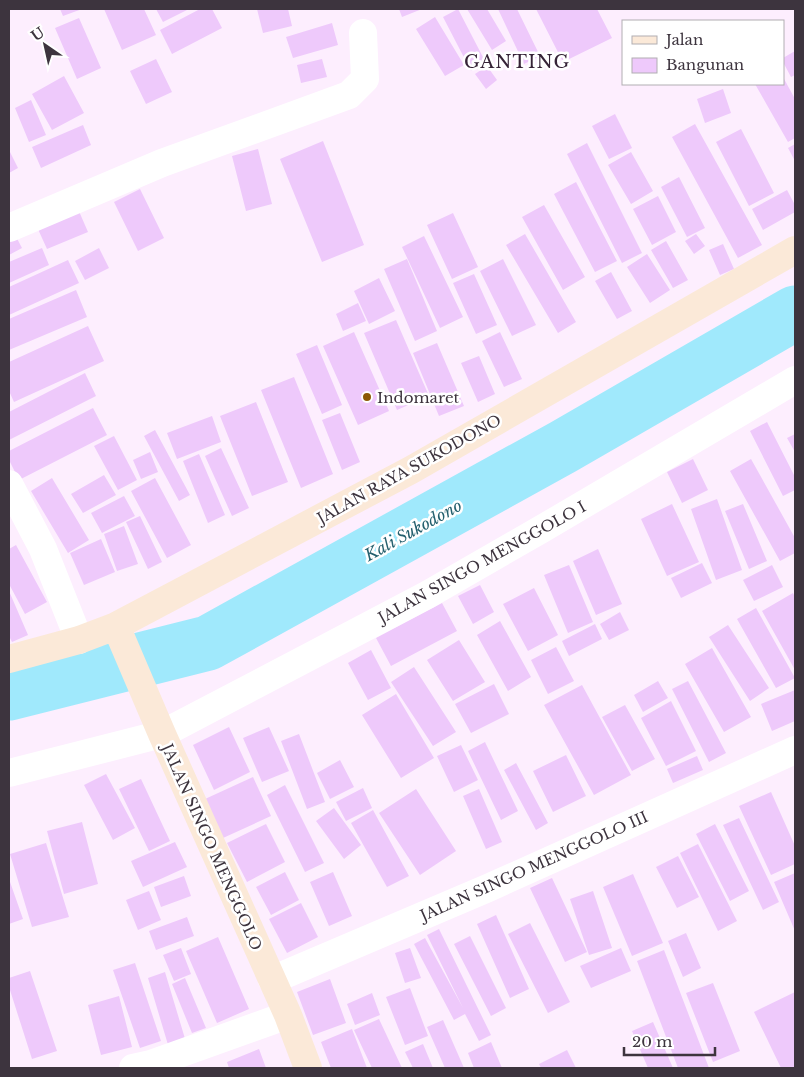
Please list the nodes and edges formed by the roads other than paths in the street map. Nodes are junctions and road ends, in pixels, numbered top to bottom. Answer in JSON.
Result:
{"nodes":[{"id":1,"x":363,"y":32,"type":"dead end"},
{"id":2,"x":9,"y":228,"type":"edge"},
{"id":3,"x":795,"y":250,"type":"edge"},
{"id":4,"x":795,"y":380,"type":"edge"},
{"id":5,"x":9,"y":484,"type":"edge"},
{"id":6,"x":118,"y":631,"type":"junction"},
{"id":7,"x":79,"y":640,"type":"junction"},
{"id":8,"x":9,"y":659,"type":"edge"},
{"id":9,"x":158,"y":724,"type":"junction"},
{"id":10,"x":795,"y":750,"type":"edge"},
{"id":11,"x":9,"y":773,"type":"edge"},
{"id":12,"x":272,"y":980,"type":"junction"},
{"id":13,"x":288,"y":1015,"type":"junction"},
{"id":14,"x":133,"y":1068,"type":"edge"},
{"id":15,"x":308,"y":1068,"type":"edge"}],
"edges":[{"from":1,"to":2,"type":"street"},
{"from":3,"to":6,"type":"main road","name":"JALAN RAYA SUKODONO"},
{"from":4,"to":9,"type":"street","name":"JALAN SINGO MENGGOLO I"},
{"from":5,"to":7,"type":"street"},
{"from":6,"to":7,"type":"main road","name":"JALAN RAYA SUKODONO"},
{"from":6,"to":9,"type":"main road","name":"JALAN SINGO MENGGOLO"},
{"from":7,"to":8,"type":"main road","name":"JALAN RAYA SUKODONO"},
{"from":9,"to":11,"type":"street","name":"JALAN SINGO MENGGOLO I"},
{"from":9,"to":12,"type":"main road","name":"JALAN SINGO MENGGOLO"},
{"from":10,"to":12,"type":"street","name":"JALAN SINGO MENGGOLO III"},
{"from":12,"to":13,"type":"main road","name":"JALAN SINGO MENGGOLO"},
{"from":13,"to":14,"type":"street"},
{"from":13,"to":15,"type":"main road","name":"JALAN SINGO MENGGOLO"}]}
